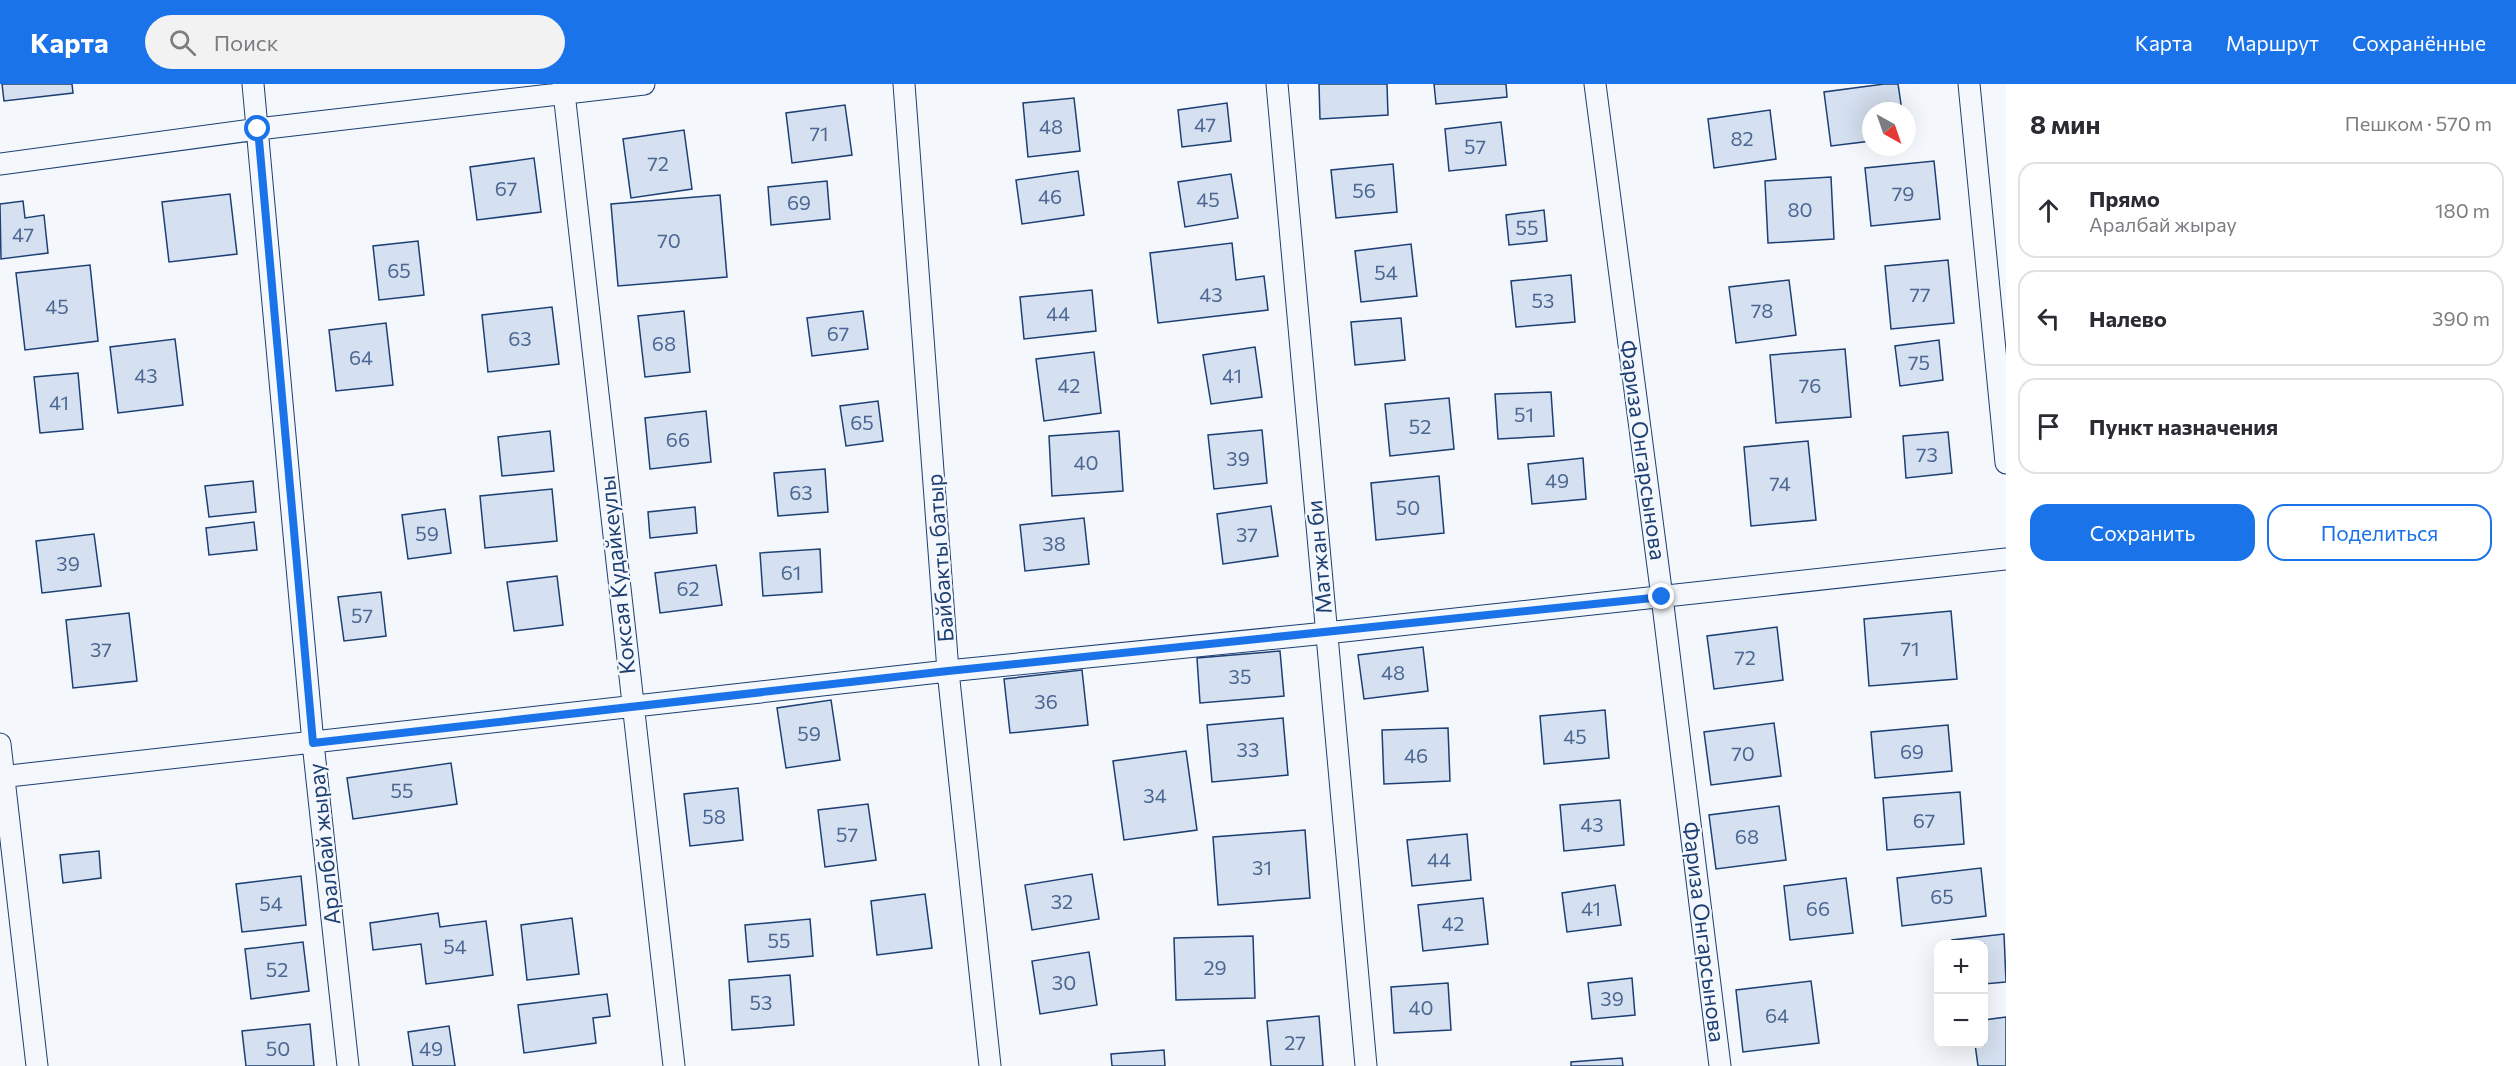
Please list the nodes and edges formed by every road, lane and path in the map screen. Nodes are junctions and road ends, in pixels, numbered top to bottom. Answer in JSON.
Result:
{"nodes":[{"id":1,"x":253,"y":84,"type":"edge"},
{"id":2,"x":644,"y":84,"type":"edge"},
{"id":3,"x":904,"y":84,"type":"edge"},
{"id":4,"x":1277,"y":84,"type":"edge"},
{"id":5,"x":1594,"y":84,"type":"edge"},
{"id":6,"x":1969,"y":84,"type":"edge"},
{"id":7,"x":563,"y":88,"type":"edge"},
{"id":8,"x":258,"y":129,"type":"junction"},
{"id":9,"x":0,"y":164,"type":"edge"},
{"id":10,"x":2006,"y":463,"type":"edge"},
{"id":11,"x":2006,"y":559,"type":"edge"},
{"id":12,"x":1662,"y":597,"type":"junction"},
{"id":13,"x":1326,"y":633,"type":"junction"},
{"id":14,"x":948,"y":671,"type":"junction"},
{"id":15,"x":632,"y":707,"type":"junction"},
{"id":16,"x":313,"y":743,"type":"junction"},
{"id":17,"x":0,"y":744,"type":"edge"},
{"id":18,"x":2,"y":776,"type":"edge"},
{"id":19,"x":37,"y":1066,"type":"edge"},
{"id":20,"x":348,"y":1066,"type":"edge"},
{"id":21,"x":674,"y":1066,"type":"edge"},
{"id":22,"x":990,"y":1066,"type":"edge"},
{"id":23,"x":1366,"y":1066,"type":"edge"},
{"id":24,"x":1720,"y":1066,"type":"edge"}],
"edges":[{"from":1,"to":8,"type":"street","name":"Аралбай жырау"},
{"from":2,"to":7,"type":"street"},
{"from":3,"to":14,"type":"street","name":"Байбакты батыр"},
{"from":4,"to":13,"type":"street","name":"Матжан би"},
{"from":5,"to":12,"type":"street","name":"Фариза Онгарсынова"},
{"from":6,"to":10,"type":"street"},
{"from":7,"to":8,"type":"street"},
{"from":7,"to":15,"type":"street","name":"Коксая Кудайкеулы"},
{"from":8,"to":9,"type":"street"},
{"from":8,"to":16,"type":"street","name":"Аралбай жырау"},
{"from":11,"to":12,"type":"street"},
{"from":12,"to":13,"type":"street"},
{"from":12,"to":24,"type":"street","name":"Фариза Онгарсынова"},
{"from":13,"to":14,"type":"street"},
{"from":13,"to":23,"type":"street","name":"Матжан би"},
{"from":14,"to":15,"type":"street"},
{"from":14,"to":22,"type":"street","name":"Байбакты батыр"},
{"from":15,"to":16,"type":"street"},
{"from":15,"to":21,"type":"street","name":"Коксая Кудайкеулы"},
{"from":16,"to":18,"type":"street"},
{"from":16,"to":20,"type":"street","name":"Аралбай жырау"},
{"from":17,"to":18,"type":"street"},
{"from":18,"to":19,"type":"street"}]}
